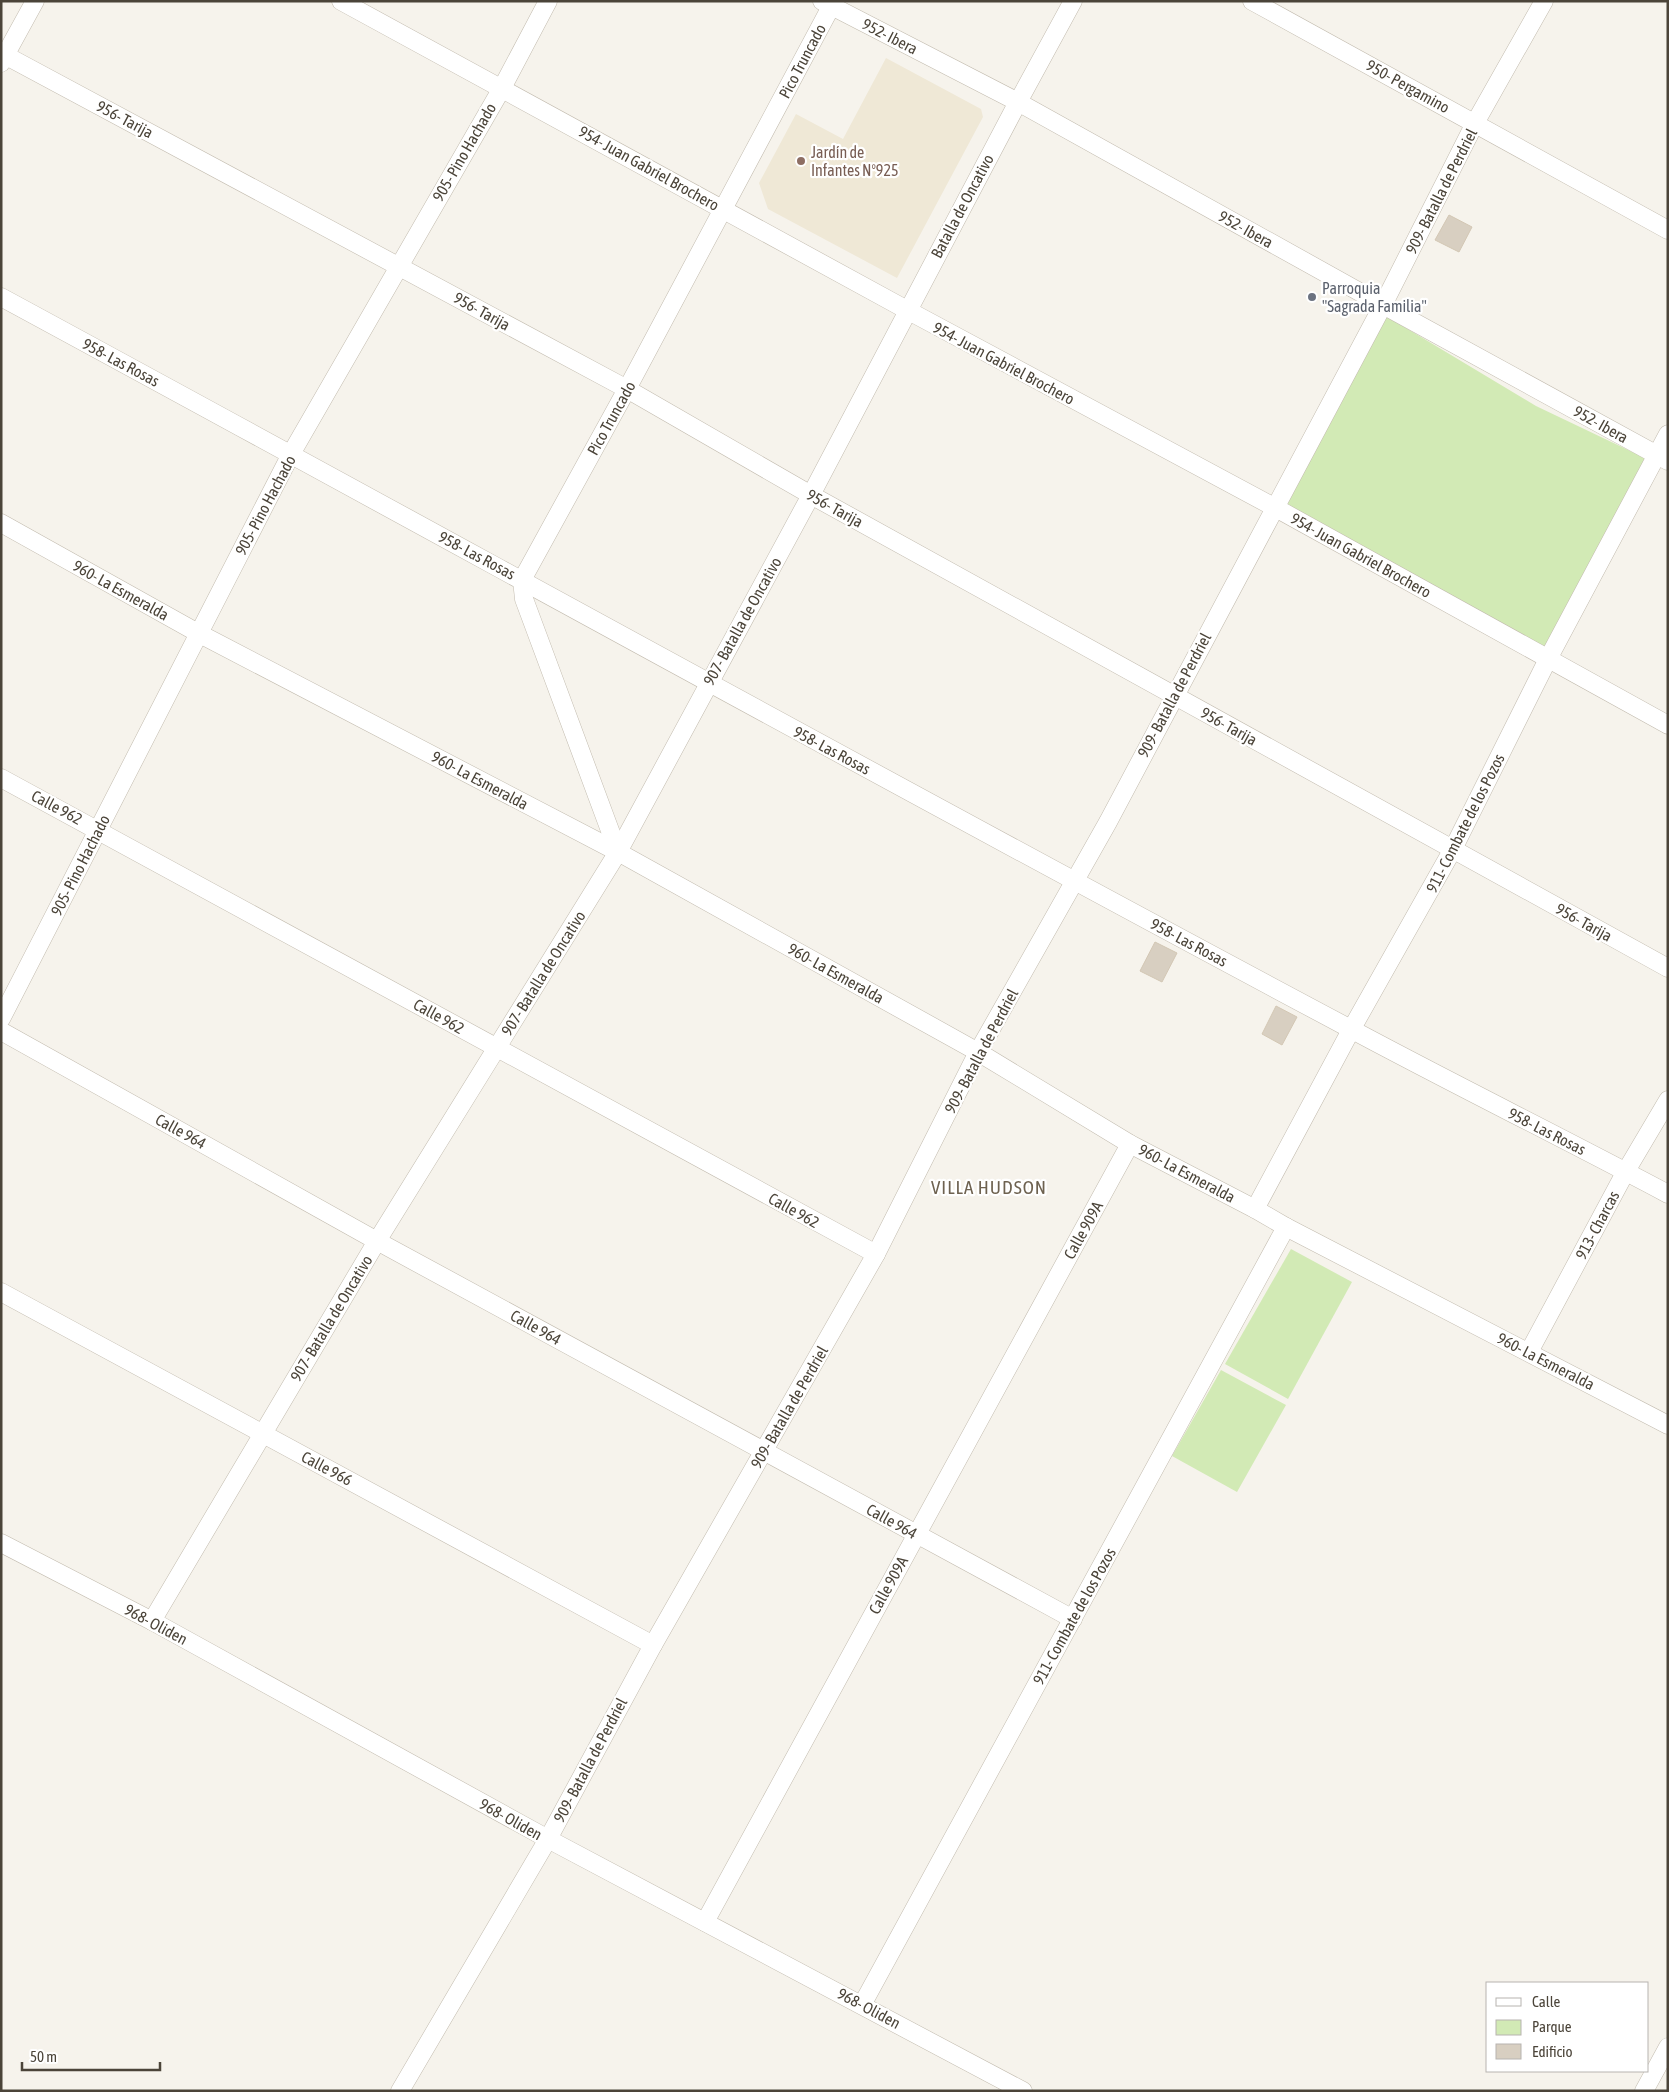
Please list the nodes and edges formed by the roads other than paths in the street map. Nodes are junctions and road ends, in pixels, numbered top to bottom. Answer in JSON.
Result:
{"nodes":[{"id":1,"x":35,"y":1,"type":"edge"},
{"id":2,"x":341,"y":1,"type":"edge"},
{"id":3,"x":548,"y":1,"type":"edge"},
{"id":4,"x":1074,"y":1,"type":"edge"},
{"id":5,"x":1252,"y":1,"type":"edge"},
{"id":6,"x":1544,"y":1,"type":"edge"},
{"id":7,"x":829,"y":3,"type":"edge"},
{"id":8,"x":3,"y":57,"type":"edge"},
{"id":9,"x":502,"y":88,"type":"junction"},
{"id":10,"x":1018,"y":102,"type":"junction"},
{"id":11,"x":1475,"y":123,"type":"junction"},
{"id":12,"x":722,"y":208,"type":"junction"},
{"id":13,"x":1668,"y":230,"type":"edge"},
{"id":14,"x":398,"y":265,"type":"junction"},
{"id":15,"x":1,"y":297,"type":"edge"},
{"id":16,"x":1383,"y":306,"type":"junction"},
{"id":17,"x":907,"y":310,"type":"junction"},
{"id":18,"x":627,"y":389,"type":"junction"},
{"id":19,"x":1668,"y":434,"type":"edge"},
{"id":20,"x":291,"y":454,"type":"junction"},
{"id":21,"x":1662,"y":457,"type":"edge"},
{"id":22,"x":811,"y":495,"type":"junction"},
{"id":23,"x":1274,"y":508,"type":"junction"},
{"id":24,"x":1,"y":524,"type":"edge"},
{"id":25,"x":522,"y":580,"type":"junction"},
{"id":26,"x":198,"y":633,"type":"junction"},
{"id":27,"x":1548,"y":659,"type":"junction"},
{"id":28,"x":708,"y":684,"type":"junction"},
{"id":29,"x":1174,"y":695,"type":"junction"},
{"id":30,"x":1668,"y":725,"type":"edge"},
{"id":31,"x":1,"y":778,"type":"edge"},
{"id":32,"x":99,"y":830,"type":"junction"},
{"id":33,"x":1453,"y":850,"type":"junction"},
{"id":34,"x":618,"y":852,"type":"junction"},
{"id":35,"x":1075,"y":881,"type":"junction"},
{"id":36,"x":1668,"y":968,"type":"edge"},
{"id":37,"x":1,"y":1019,"type":"edge"},
{"id":38,"x":1351,"y":1030,"type":"junction"},
{"id":39,"x":1,"y":1031,"type":"edge"},
{"id":40,"x":497,"y":1048,"type":"junction"},
{"id":41,"x":978,"y":1052,"type":"junction"},
{"id":42,"x":1668,"y":1100,"type":"edge"},
{"id":43,"x":1130,"y":1144,"type":"junction"},
{"id":44,"x":1626,"y":1171,"type":"junction"},
{"id":45,"x":1668,"y":1194,"type":"edge"},
{"id":46,"x":1255,"y":1209,"type":"junction"},
{"id":47,"x":1286,"y":1227,"type":"junction"},
{"id":48,"x":377,"y":1240,"type":"junction"},
{"id":49,"x":876,"y":1254,"type":"junction"},
{"id":50,"x":1,"y":1292,"type":"edge"},
{"id":51,"x":1529,"y":1352,"type":"junction"},
{"id":52,"x":1668,"y":1425,"type":"edge"},
{"id":53,"x":262,"y":1433,"type":"junction"},
{"id":54,"x":764,"y":1451,"type":"junction"},
{"id":55,"x":916,"y":1534,"type":"junction"},
{"id":56,"x":1,"y":1543,"type":"edge"},
{"id":57,"x":1073,"y":1620,"type":"junction"},
{"id":58,"x":152,"y":1621,"type":"junction"},
{"id":59,"x":653,"y":1645,"type":"junction"},
{"id":60,"x":548,"y":1839,"type":"junction"},
{"id":61,"x":705,"y":1922,"type":"junction"},
{"id":62,"x":862,"y":2004,"type":"junction"},
{"id":63,"x":1668,"y":2047,"type":"edge"},
{"id":64,"x":400,"y":2091,"type":"edge"},
{"id":65,"x":1023,"y":2091,"type":"edge"},
{"id":66,"x":1644,"y":2091,"type":"edge"}],
"edges":[{"from":1,"to":8,"type":"street"},
{"from":2,"to":9,"type":"street","name":"954- Juan Gabriel Brochero"},
{"from":3,"to":9,"type":"street","name":"905- Pino Hachado"},
{"from":4,"to":10,"type":"street"},
{"from":5,"to":11,"type":"street","name":"950- Pergamino"},
{"from":6,"to":11,"type":"street","name":"909- Batalla de Perdriel"},
{"from":7,"to":10,"type":"street","name":"952- Ibera"},
{"from":7,"to":12,"type":"street","name":"Pico Truncado"},
{"from":8,"to":14,"type":"street","name":"956- Tarija"},
{"from":9,"to":12,"type":"street","name":"954- Juan Gabriel Brochero"},
{"from":9,"to":14,"type":"street","name":"905- Pino Hachado"},
{"from":10,"to":16,"type":"street","name":"952- Ibera"},
{"from":10,"to":17,"type":"street","name":"Batalla de Oncativo"},
{"from":11,"to":13,"type":"street","name":"950- Pergamino"},
{"from":11,"to":16,"type":"street","name":"909- Batalla de Perdriel"},
{"from":12,"to":17,"type":"street","name":"954- Juan Gabriel Brochero"},
{"from":12,"to":18,"type":"street","name":"Pico Truncado"},
{"from":14,"to":18,"type":"street","name":"956- Tarija"},
{"from":14,"to":20,"type":"street","name":"905- Pino Hachado"},
{"from":15,"to":20,"type":"street","name":"958- Las Rosas"},
{"from":16,"to":21,"type":"street","name":"952- Ibera"},
{"from":16,"to":23,"type":"street","name":"909- Batalla de Perdriel"},
{"from":17,"to":22,"type":"street","name":"907- Batalla de Oncativo"},
{"from":17,"to":23,"type":"street","name":"954- Juan Gabriel Brochero"},
{"from":18,"to":22,"type":"street","name":"956- Tarija"},
{"from":18,"to":25,"type":"street","name":"Pico Truncado"},
{"from":19,"to":21,"type":"street","name":"911- Combate de los Pozos"},
{"from":20,"to":25,"type":"street","name":"958- Las Rosas"},
{"from":20,"to":26,"type":"street","name":"905- Pino Hachado"},
{"from":21,"to":27,"type":"street","name":"911- Combate de los Pozos"},
{"from":22,"to":28,"type":"street","name":"907- Batalla de Oncativo"},
{"from":22,"to":29,"type":"street","name":"956- Tarija"},
{"from":23,"to":27,"type":"street","name":"954- Juan Gabriel Brochero"},
{"from":23,"to":29,"type":"street","name":"909- Batalla de Perdriel"},
{"from":24,"to":26,"type":"street","name":"960- La Esmeralda"},
{"from":25,"to":28,"type":"street","name":"958- Las Rosas"},
{"from":25,"to":34,"type":"street"},
{"from":26,"to":32,"type":"street","name":"905- Pino Hachado"},
{"from":26,"to":34,"type":"street","name":"960- La Esmeralda"},
{"from":27,"to":30,"type":"street","name":"954- Juan Gabriel Brochero"},
{"from":27,"to":33,"type":"street","name":"911- Combate de los Pozos"},
{"from":28,"to":34,"type":"street","name":"907- Batalla de Oncativo"},
{"from":28,"to":35,"type":"street","name":"958- Las Rosas"},
{"from":29,"to":33,"type":"street","name":"956- Tarija"},
{"from":29,"to":35,"type":"street","name":"909- Batalla de Perdriel"},
{"from":31,"to":32,"type":"street","name":"Calle 962"},
{"from":32,"to":37,"type":"street","name":"905- Pino Hachado"},
{"from":32,"to":40,"type":"street","name":"Calle 962"},
{"from":33,"to":36,"type":"street","name":"956- Tarija"},
{"from":33,"to":38,"type":"street","name":"911- Combate de los Pozos"},
{"from":34,"to":40,"type":"street","name":"907- Batalla de Oncativo"},
{"from":34,"to":41,"type":"street","name":"960- La Esmeralda"},
{"from":35,"to":38,"type":"street","name":"958- Las Rosas"},
{"from":35,"to":41,"type":"street","name":"909- Batalla de Perdriel"},
{"from":38,"to":44,"type":"street","name":"958- Las Rosas"},
{"from":38,"to":46,"type":"street","name":"911- Combate de los Pozos"},
{"from":39,"to":48,"type":"street","name":"Calle 964"},
{"from":40,"to":48,"type":"street","name":"907- Batalla de Oncativo"},
{"from":40,"to":49,"type":"street","name":"Calle 962"},
{"from":41,"to":43,"type":"street","name":"960- La Esmeralda"},
{"from":41,"to":49,"type":"street","name":"909- Batalla de Perdriel"},
{"from":42,"to":44,"type":"street","name":"913- Charcas"},
{"from":43,"to":46,"type":"street","name":"960- La Esmeralda"},
{"from":43,"to":55,"type":"street","name":"Calle 909A"},
{"from":44,"to":45,"type":"street","name":"958- Las Rosas"},
{"from":44,"to":51,"type":"street","name":"913- Charcas"},
{"from":46,"to":47,"type":"street","name":"960- La Esmeralda"},
{"from":47,"to":51,"type":"street","name":"960- La Esmeralda"},
{"from":47,"to":57,"type":"street","name":"911- Combate de los Pozos"},
{"from":48,"to":53,"type":"street","name":"907- Batalla de Oncativo"},
{"from":48,"to":54,"type":"street","name":"Calle 964"},
{"from":49,"to":54,"type":"street","name":"909- Batalla de Perdriel"},
{"from":50,"to":53,"type":"street","name":"Calle 966"},
{"from":51,"to":52,"type":"street","name":"960- La Esmeralda"},
{"from":53,"to":58,"type":"street","name":"907- Batalla de Oncativo"},
{"from":53,"to":59,"type":"street","name":"Calle 966"},
{"from":54,"to":55,"type":"street","name":"Calle 964"},
{"from":54,"to":59,"type":"street","name":"909- Batalla de Perdriel"},
{"from":55,"to":57,"type":"street","name":"Calle 964"},
{"from":55,"to":61,"type":"street","name":"Calle 909A"},
{"from":56,"to":58,"type":"street","name":"968- Oliden"},
{"from":57,"to":62,"type":"street","name":"911- Combate de los Pozos"},
{"from":58,"to":60,"type":"street","name":"968- Oliden"},
{"from":59,"to":60,"type":"street","name":"909- Batalla de Perdriel"},
{"from":60,"to":61,"type":"street","name":"968- Oliden"},
{"from":60,"to":64,"type":"street","name":"909- Batalla de Perdriel"},
{"from":61,"to":62,"type":"street","name":"968- Oliden"},
{"from":62,"to":65,"type":"street","name":"968- Oliden"},
{"from":63,"to":66,"type":"street"}]}
